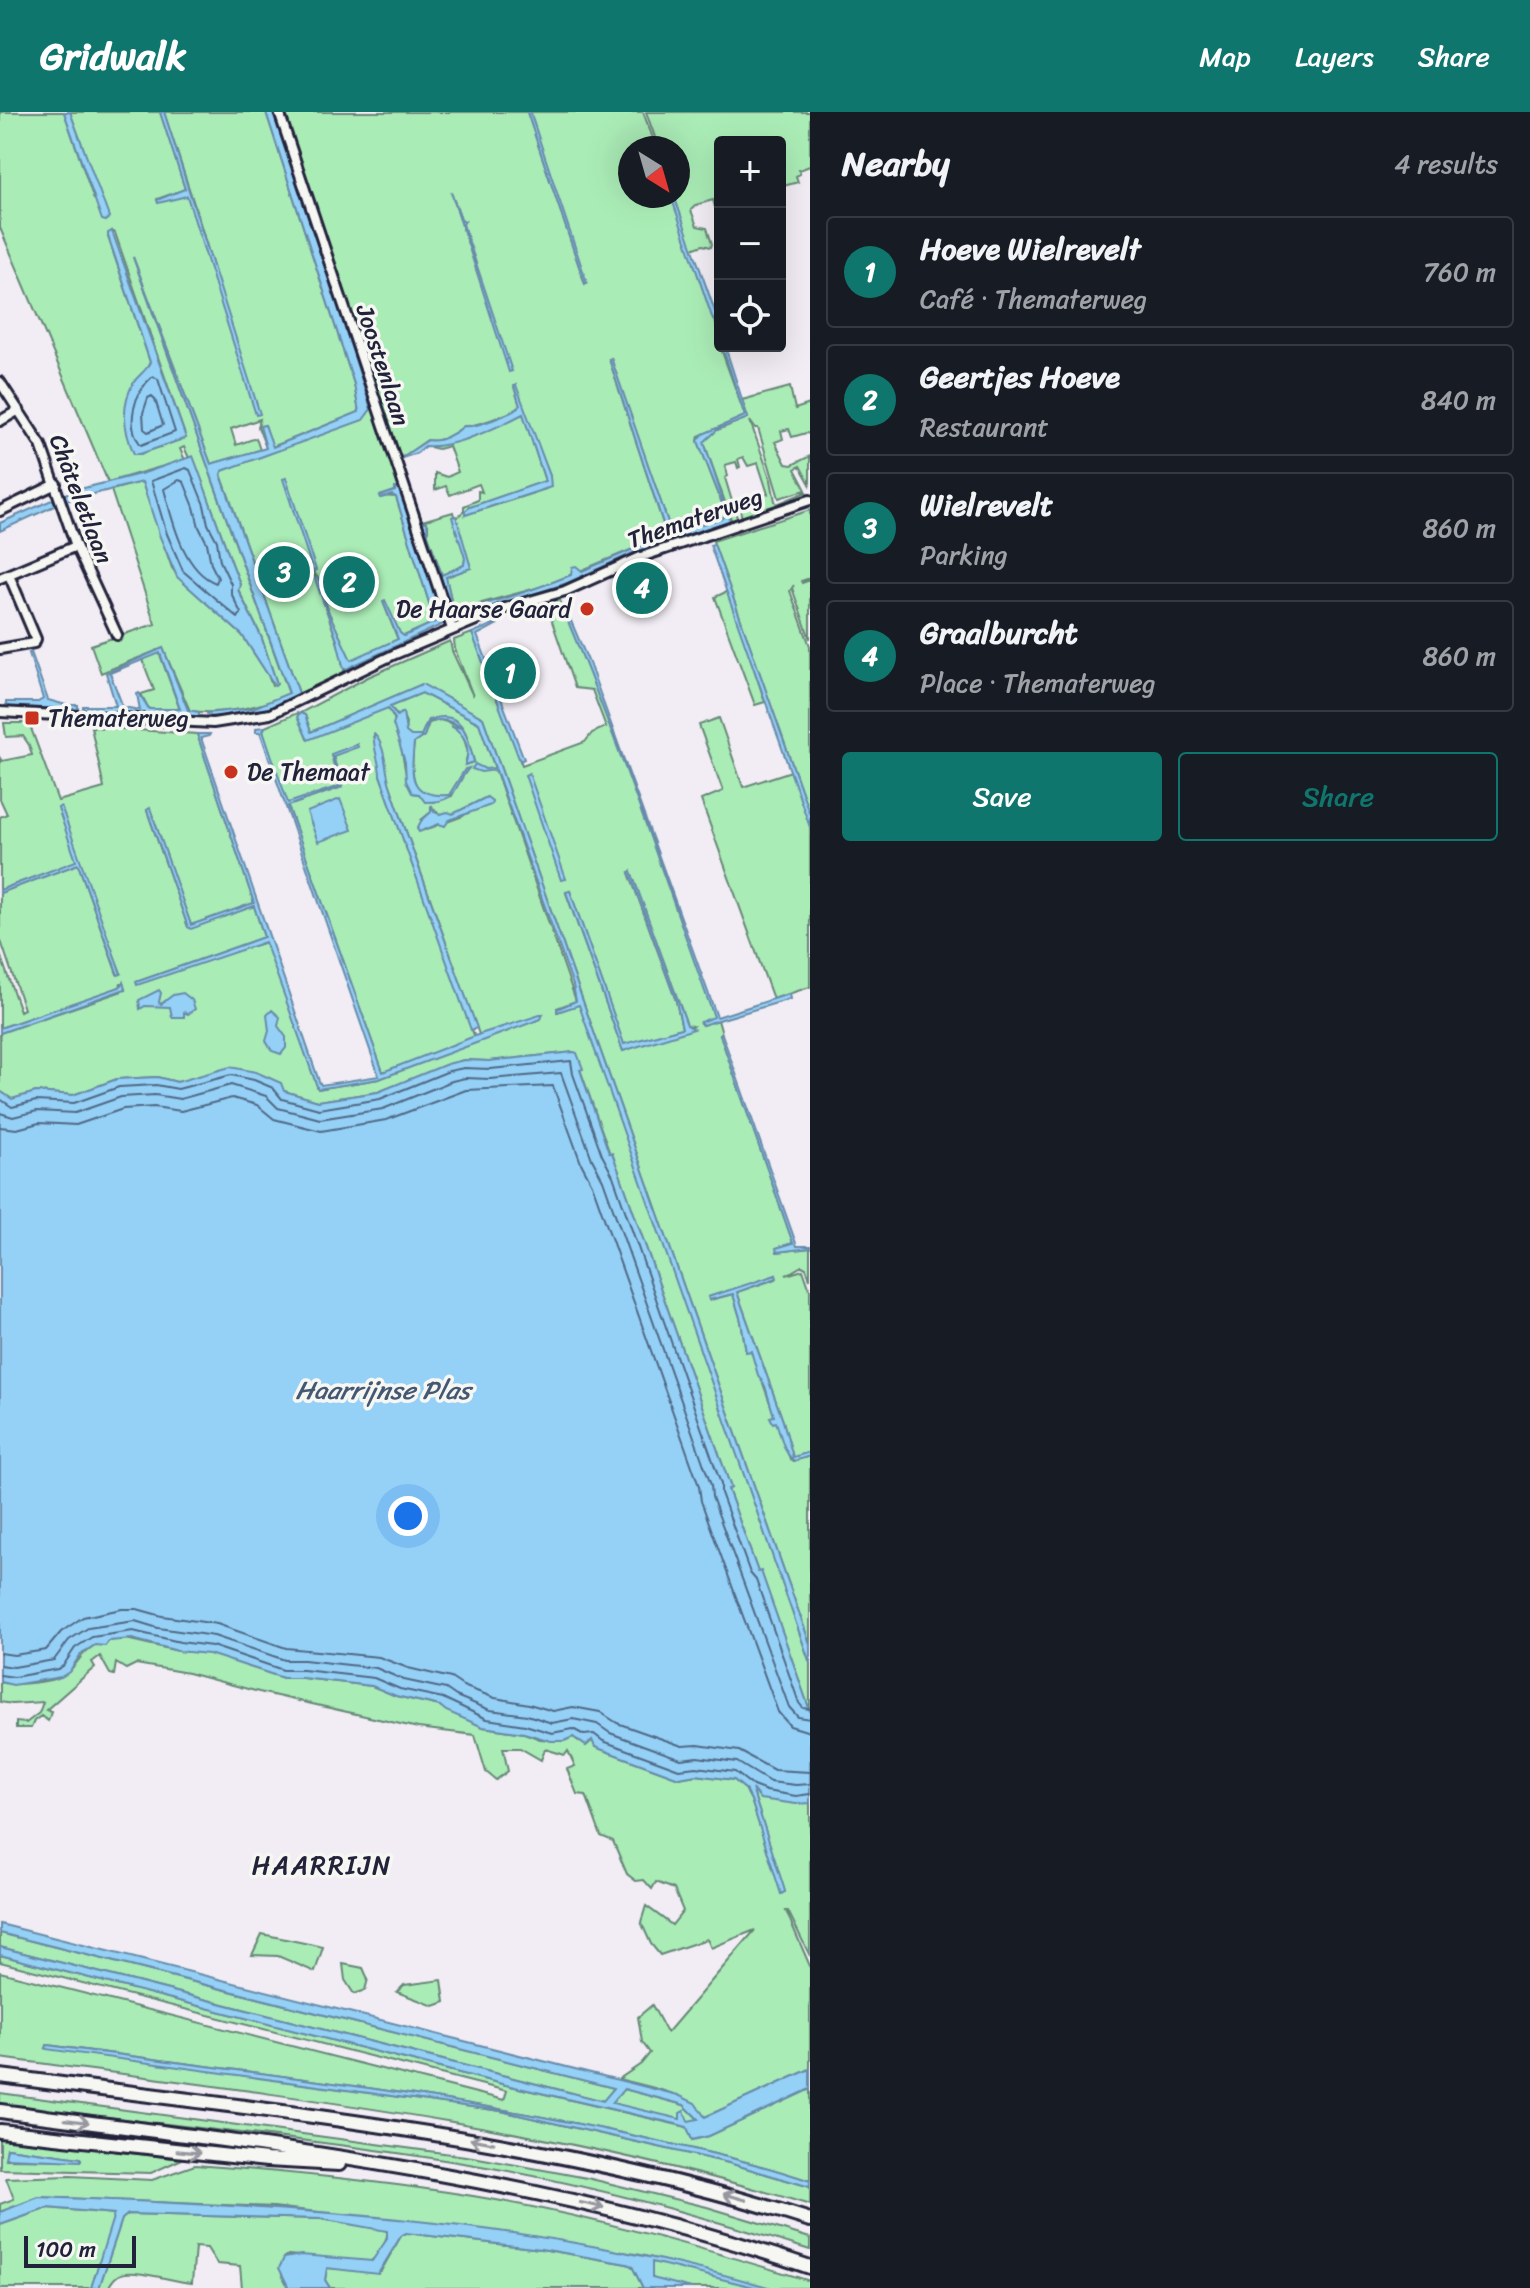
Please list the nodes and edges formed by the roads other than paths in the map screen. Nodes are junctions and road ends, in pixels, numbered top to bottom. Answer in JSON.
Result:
{"nodes":[{"id":1,"x":279,"y":112,"type":"edge"},
{"id":2,"x":0,"y":382,"type":"edge"},
{"id":3,"x":19,"y":410,"type":"junction"},
{"id":4,"x":0,"y":421,"type":"edge"},
{"id":5,"x":58,"y":488,"type":"junction"},
{"id":6,"x":810,"y":500,"type":"edge"},
{"id":7,"x":0,"y":511,"type":"edge"},
{"id":8,"x":76,"y":546,"type":"junction"},
{"id":9,"x":5,"y":576,"type":"edge"},
{"id":10,"x":450,"y":623,"type":"junction"},
{"id":11,"x":117,"y":635,"type":"dead end"},
{"id":12,"x":0,"y":649,"type":"edge"},
{"id":13,"x":0,"y":712,"type":"edge"},
{"id":14,"x":0,"y":2076,"type":"edge"},
{"id":15,"x":0,"y":2111,"type":"edge"},
{"id":16,"x":0,"y":2131,"type":"edge"},
{"id":17,"x":405,"y":2169,"type":"junction"},
{"id":18,"x":810,"y":2220,"type":"edge"},
{"id":19,"x":810,"y":2267,"type":"edge"}],
"edges":[{"from":1,"to":10,"type":"street","name":"Joostenlaan"},
{"from":2,"to":3,"type":"street","name":"Châteletlaan"},
{"from":3,"to":4,"type":"street"},
{"from":3,"to":5,"type":"street","name":"Châteletlaan"},
{"from":5,"to":7,"type":"street"},
{"from":5,"to":8,"type":"street","name":"Châteletlaan"},
{"from":6,"to":10,"type":"street","name":"Thematerweg"},
{"from":8,"to":9,"type":"street"},
{"from":8,"to":11,"type":"street","name":"Châteletlaan"},
{"from":9,"to":12,"type":"street"},
{"from":10,"to":13,"type":"street","name":"Thematerweg"},
{"from":18,"to":14,"type":"highway","one_way":true},
{"from":15,"to":17,"type":"highway","one_way":true},
{"from":16,"to":17,"type":"highway","one_way":true},
{"from":17,"to":19,"type":"highway","one_way":true}]}
